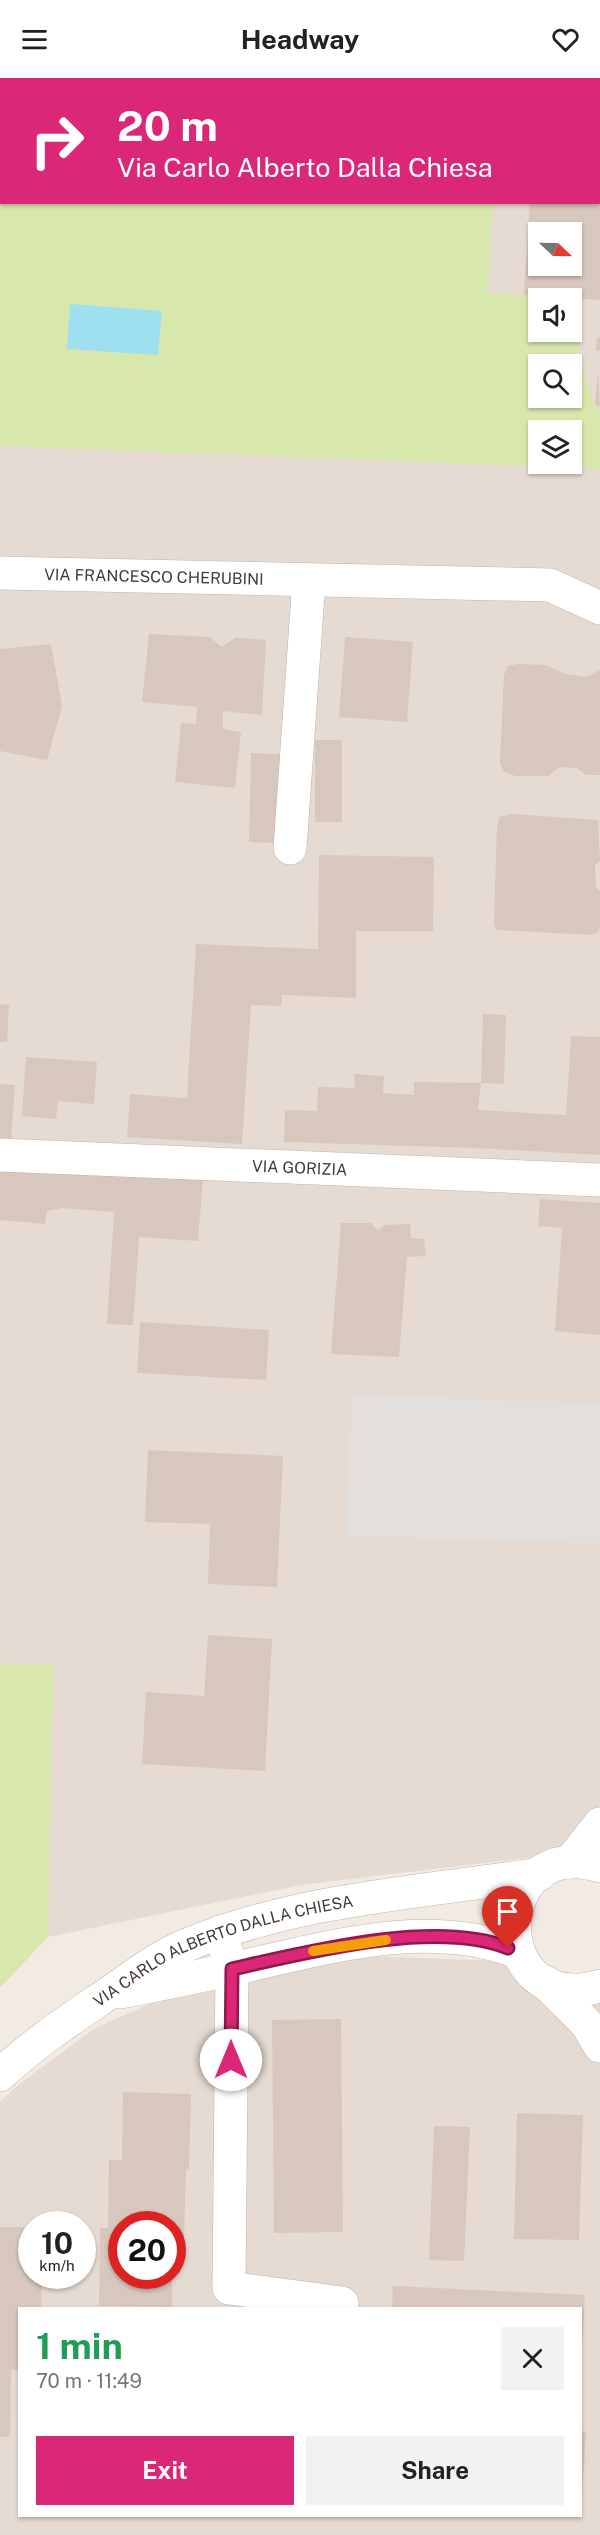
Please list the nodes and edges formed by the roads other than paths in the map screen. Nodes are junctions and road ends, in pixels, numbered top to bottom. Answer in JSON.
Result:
{"nodes":[{"id":1,"x":0,"y":573,"type":"edge"},
{"id":2,"x":309,"y":580,"type":"junction"},
{"id":3,"x":600,"y":608,"type":"edge"},
{"id":4,"x":290,"y":848,"type":"dead end"},
{"id":5,"x":0,"y":1155,"type":"edge"},
{"id":6,"x":600,"y":1180,"type":"edge"},
{"id":7,"x":600,"y":1824,"type":"edge"},
{"id":8,"x":585,"y":1864,"type":"edge"},
{"id":9,"x":540,"y":1874,"type":"junction"},
{"id":10,"x":220,"y":1932,"type":"junction"},
{"id":11,"x":519,"y":1953,"type":"junction"},
{"id":12,"x":232,"y":1969,"type":"junction"},
{"id":13,"x":545,"y":1982,"type":"junction"},
{"id":14,"x":600,"y":1986,"type":"edge"},
{"id":15,"x":107,"y":1995,"type":"junction"},
{"id":16,"x":600,"y":2046,"type":"edge"},
{"id":17,"x":0,"y":2075,"type":"edge"},
{"id":18,"x":342,"y":2303,"type":"dead end"}],
"edges":[{"from":1,"to":2,"type":"street","name":"VIA FRANCESCO CHERUBINI"},
{"from":2,"to":3,"type":"street","name":"VIA FRANCESCO CHERUBINI"},
{"from":2,"to":4,"type":"street"},
{"from":5,"to":6,"type":"street","name":"VIA GORIZIA"},
{"from":7,"to":8,"type":"street"},
{"from":8,"to":9,"type":"street"},
{"from":9,"to":10,"type":"street","name":"VIA CARLO ALBERTO DALLA CHIESA"},
{"from":9,"to":11,"type":"street"},
{"from":10,"to":12,"type":"street"},
{"from":10,"to":15,"type":"street","name":"VIA CARLO ALBERTO DALLA CHIESA"},
{"from":11,"to":12,"type":"street","name":"VIA CARLO ALBERTO DALLA CHIESA"},
{"from":11,"to":13,"type":"street"},
{"from":12,"to":15,"type":"street","name":"VIA CARLO ALBERTO DALLA CHIESA"},
{"from":12,"to":18,"type":"street"},
{"from":13,"to":14,"type":"street"},
{"from":13,"to":16,"type":"street"},
{"from":15,"to":17,"type":"street"}]}
